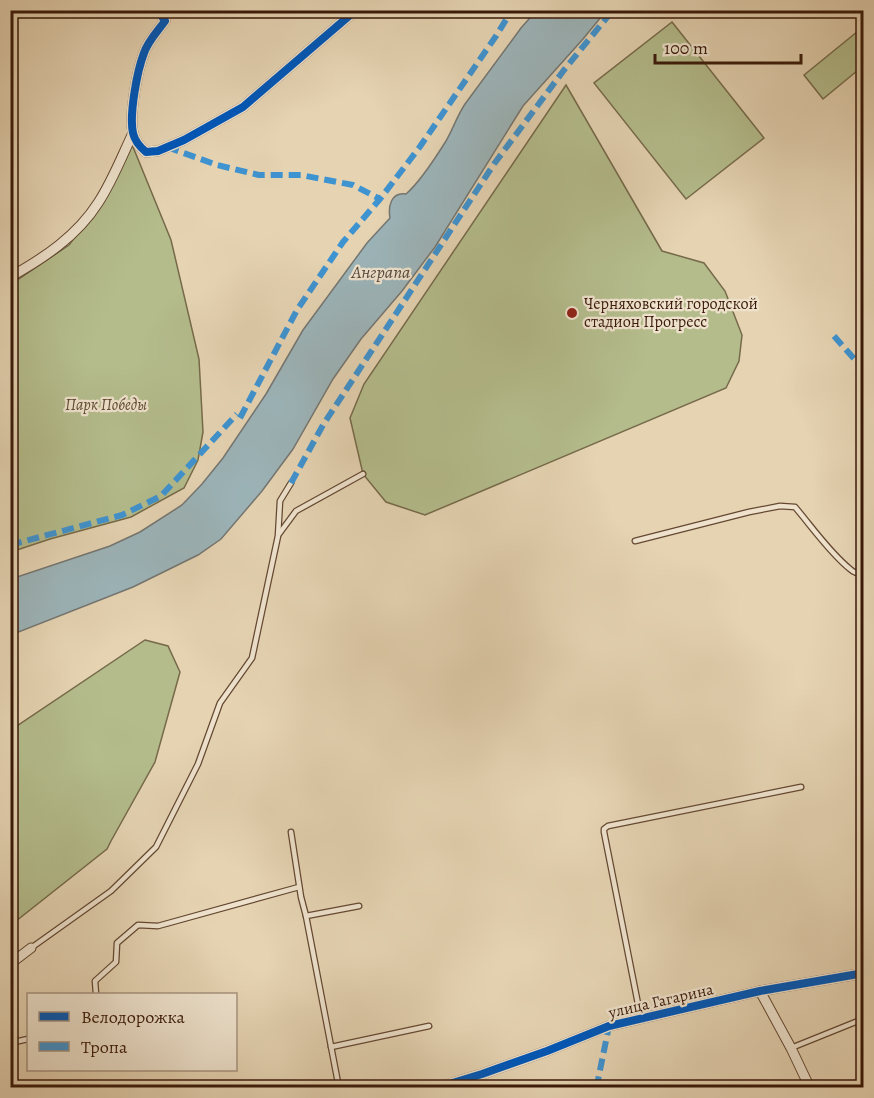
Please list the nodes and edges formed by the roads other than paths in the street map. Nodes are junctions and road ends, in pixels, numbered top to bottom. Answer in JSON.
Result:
{"nodes":[{"id":1,"x":158,"y":10,"type":"edge"},
{"id":2,"x":357,"y":10,"type":"edge"},
{"id":3,"x":133,"y":133,"type":"junction"},
{"id":4,"x":10,"y":277,"type":"edge"},
{"id":5,"x":363,"y":474,"type":"dead end"},
{"id":6,"x":291,"y":483,"type":"dead end"},
{"id":7,"x":278,"y":536,"type":"junction"},
{"id":8,"x":634,"y":541,"type":"dead end"},
{"id":9,"x":864,"y":574,"type":"edge"},
{"id":10,"x":801,"y":787,"type":"dead end"},
{"id":11,"x":291,"y":832,"type":"dead end"},
{"id":12,"x":299,"y":887,"type":"junction"},
{"id":13,"x":359,"y":906,"type":"dead end"},
{"id":14,"x":306,"y":916,"type":"junction"},
{"id":15,"x":31,"y":948,"type":"joint"},
{"id":16,"x":10,"y":964,"type":"edge"},
{"id":17,"x":864,"y":973,"type":"edge"},
{"id":18,"x":760,"y":991,"type":"junction"},
{"id":19,"x":96,"y":993,"type":"edge"},
{"id":20,"x":641,"y":1019,"type":"junction"},
{"id":21,"x":863,"y":1019,"type":"edge"},
{"id":22,"x":429,"y":1026,"type":"dead end"},
{"id":23,"x":27,"y":1039,"type":"edge"},
{"id":24,"x":10,"y":1043,"type":"edge"},
{"id":25,"x":331,"y":1047,"type":"junction"},
{"id":26,"x":791,"y":1048,"type":"junction"},
{"id":27,"x":339,"y":1088,"type":"edge"},
{"id":28,"x":436,"y":1088,"type":"edge"},
{"id":29,"x":810,"y":1088,"type":"edge"}],
"edges":[{"from":1,"to":3,"type":"street"},
{"from":2,"to":3,"type":"street"},
{"from":3,"to":4,"type":"street"},
{"from":5,"to":7,"type":"lane"},
{"from":6,"to":7,"type":"lane"},
{"from":7,"to":15,"type":"lane"},
{"from":8,"to":9,"type":"lane"},
{"from":10,"to":20,"type":"lane"},
{"from":11,"to":12,"type":"lane"},
{"from":12,"to":14,"type":"lane"},
{"from":12,"to":19,"type":"lane"},
{"from":13,"to":14,"type":"lane"},
{"from":14,"to":25,"type":"lane"},
{"from":15,"to":16,"type":"street"},
{"from":17,"to":18,"type":"street","name":"улица Гагарина"},
{"from":18,"to":20,"type":"street","name":"улица Гагарина"},
{"from":18,"to":26,"type":"street"},
{"from":20,"to":28,"type":"street","name":"улица Гагарина"},
{"from":21,"to":26,"type":"lane"},
{"from":22,"to":25,"type":"lane"},
{"from":23,"to":24,"type":"lane"},
{"from":25,"to":27,"type":"lane"},
{"from":26,"to":29,"type":"street"}]}
